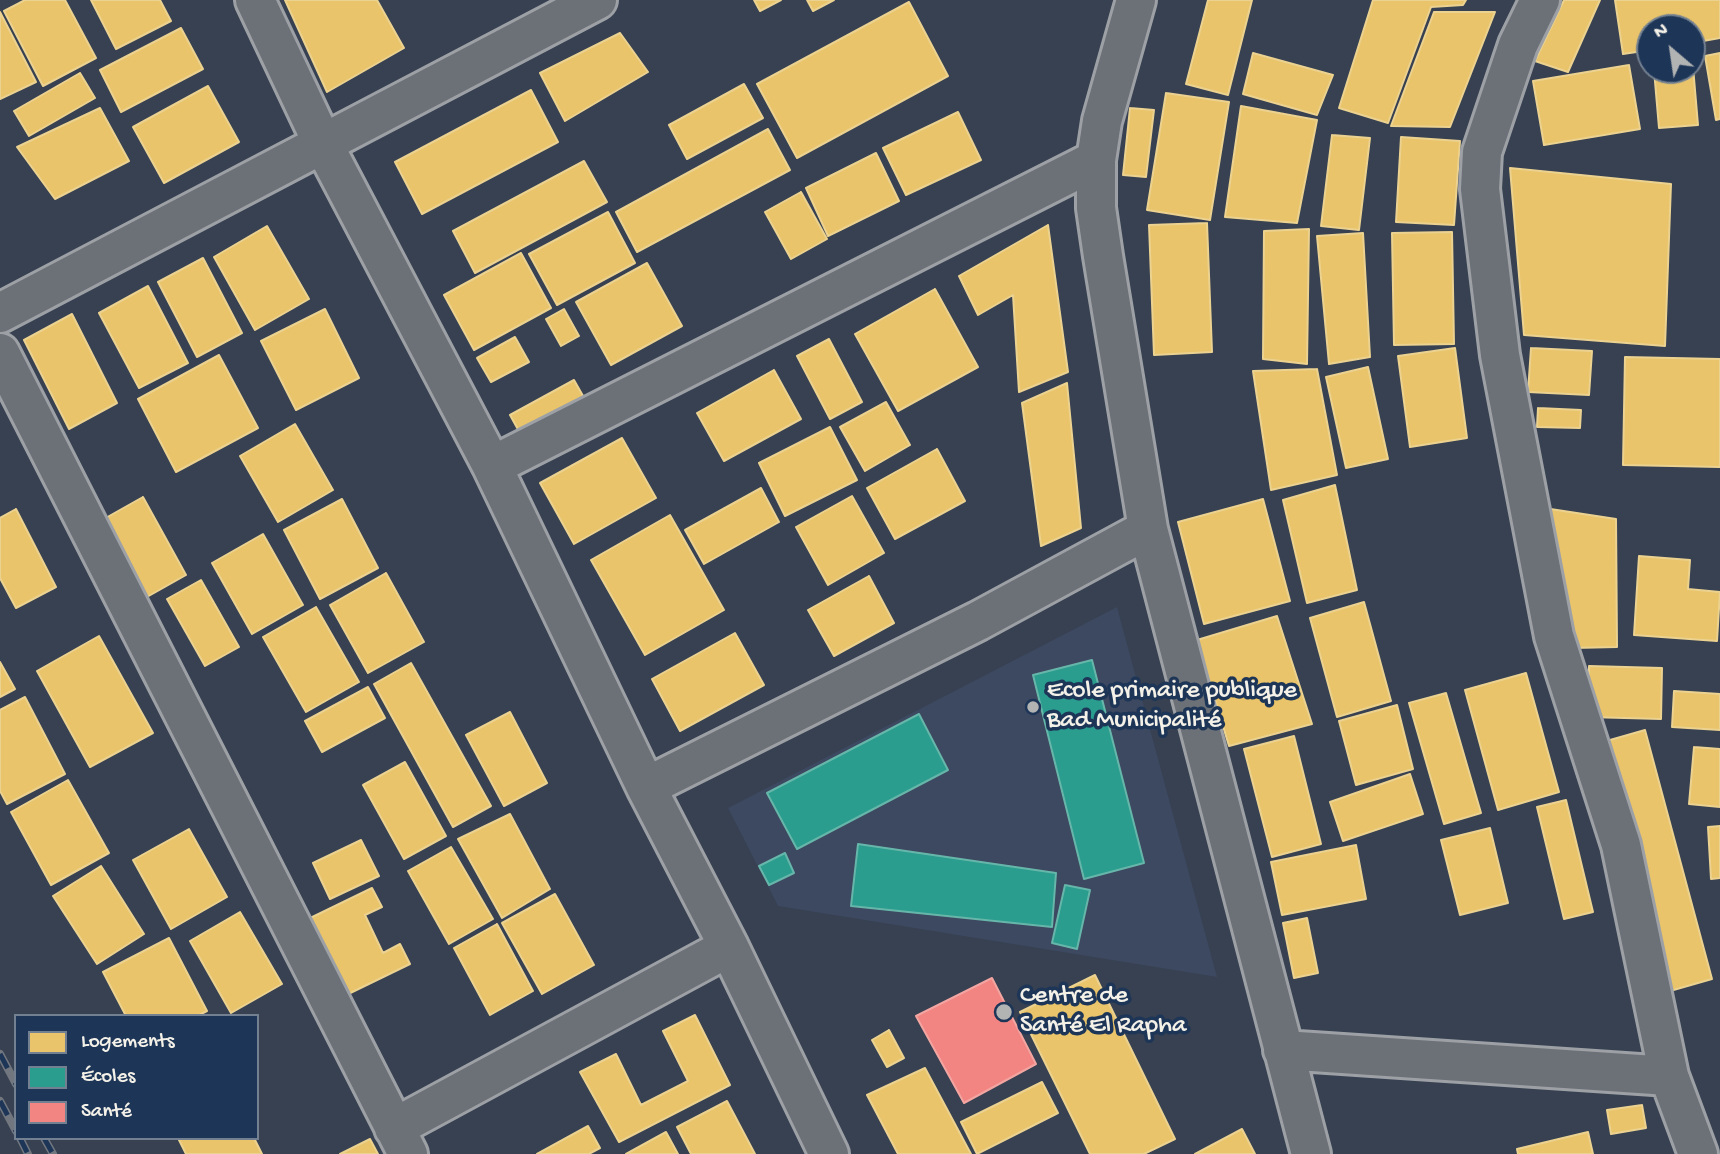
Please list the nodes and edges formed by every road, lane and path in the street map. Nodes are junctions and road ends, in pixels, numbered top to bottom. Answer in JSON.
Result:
{"nodes":[{"id":1,"x":255,"y":0,"type":"edge"},
{"id":2,"x":597,"y":0,"type":"edge"},
{"id":3,"x":1136,"y":0,"type":"edge"},
{"id":4,"x":1540,"y":0,"type":"edge"},
{"id":5,"x":323,"y":144,"type":"junction"},
{"id":6,"x":1096,"y":160,"type":"junction"},
{"id":7,"x":0,"y":313,"type":"edge"},
{"id":8,"x":0,"y":353,"type":"edge"},
{"id":9,"x":492,"y":466,"type":"junction"},
{"id":10,"x":1148,"y":529,"type":"junction"},
{"id":11,"x":646,"y":788,"type":"junction"},
{"id":12,"x":729,"y":947,"type":"junction"},
{"id":13,"x":1283,"y":1050,"type":"junction"},
{"id":14,"x":1669,"y":1076,"type":"junction"},
{"id":15,"x":401,"y":1141,"type":"edge"},
{"id":16,"x":829,"y":1154,"type":"edge"},
{"id":17,"x":1311,"y":1154,"type":"edge"},
{"id":18,"x":1698,"y":1154,"type":"edge"}],
"edges":[{"from":1,"to":5,"type":"street"},
{"from":2,"to":5,"type":"street"},
{"from":3,"to":6,"type":"street"},
{"from":4,"to":14,"type":"street"},
{"from":5,"to":7,"type":"street"},
{"from":5,"to":9,"type":"street"},
{"from":6,"to":9,"type":"street"},
{"from":6,"to":10,"type":"street"},
{"from":8,"to":15,"type":"street"},
{"from":9,"to":11,"type":"street"},
{"from":10,"to":11,"type":"street"},
{"from":10,"to":13,"type":"street"},
{"from":11,"to":12,"type":"street"},
{"from":12,"to":15,"type":"street"},
{"from":12,"to":16,"type":"street"},
{"from":13,"to":14,"type":"street"},
{"from":13,"to":17,"type":"street"},
{"from":14,"to":18,"type":"street"}]}
